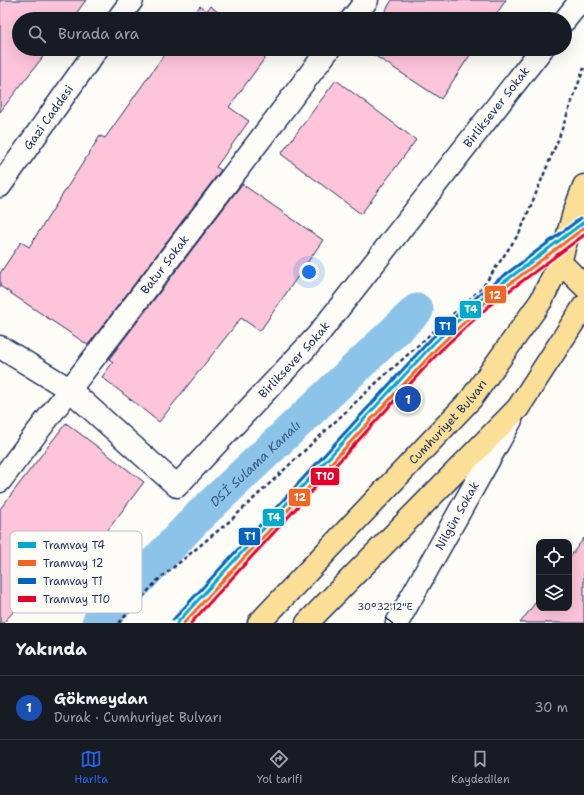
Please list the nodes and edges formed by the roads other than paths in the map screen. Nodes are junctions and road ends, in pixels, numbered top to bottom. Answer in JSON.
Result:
{"nodes":[{"id":1,"x":132,"y":0,"type":"edge"},
{"id":2,"x":367,"y":0,"type":"edge"},
{"id":3,"x":581,"y":0,"type":"edge"},
{"id":4,"x":123,"y":12,"type":"edge"},
{"id":5,"x":358,"y":12,"type":"edge"},
{"id":6,"x":571,"y":12,"type":"edge"},
{"id":7,"x":92,"y":56,"type":"edge"},
{"id":8,"x":324,"y":56,"type":"edge"},
{"id":9,"x":537,"y":56,"type":"edge"},
{"id":10,"x":0,"y":186,"type":"edge"},
{"id":11,"x":584,"y":186,"type":"edge"},
{"id":12,"x":579,"y":218,"type":"edge"},
{"id":13,"x":560,"y":262,"type":"junction"},
{"id":14,"x":584,"y":286,"type":"edge"},
{"id":15,"x":584,"y":306,"type":"edge"},
{"id":16,"x":0,"y":347,"type":"edge"},
{"id":17,"x":69,"y":389,"type":"junction"},
{"id":18,"x":518,"y":408,"type":"junction"},
{"id":19,"x":0,"y":481,"type":"edge"},
{"id":20,"x":259,"y":623,"type":"edge"},
{"id":21,"x":307,"y":623,"type":"edge"},
{"id":22,"x":397,"y":623,"type":"edge"}],
"edges":[{"from":1,"to":4,"type":"street"},
{"from":2,"to":5,"type":"street"},
{"from":3,"to":6,"type":"street"},
{"from":7,"to":10,"type":"street","name":"Gazi Caddesi"},
{"from":8,"to":17,"type":"street","name":"Batur Sokak"},
{"from":9,"to":17,"type":"street","name":"Birliksever Sokak"},
{"from":11,"to":12,"type":"main road","name":"Cumhuriyet Bulvarı"},
{"from":12,"to":13,"type":"main road","name":"Cumhuriyet Bulvarı"},
{"from":13,"to":14,"type":"main road"},
{"from":13,"to":20,"type":"main road","name":"Cumhuriyet Bulvarı"},
{"from":15,"to":18,"type":"main road"},
{"from":16,"to":17,"type":"street","name":"Birliksever Sokak"},
{"from":17,"to":19,"type":"street","name":"Batur Sokak"},
{"from":18,"to":21,"type":"main road"},
{"from":18,"to":22,"type":"street","name":"Nilgün Sokak"}]}
